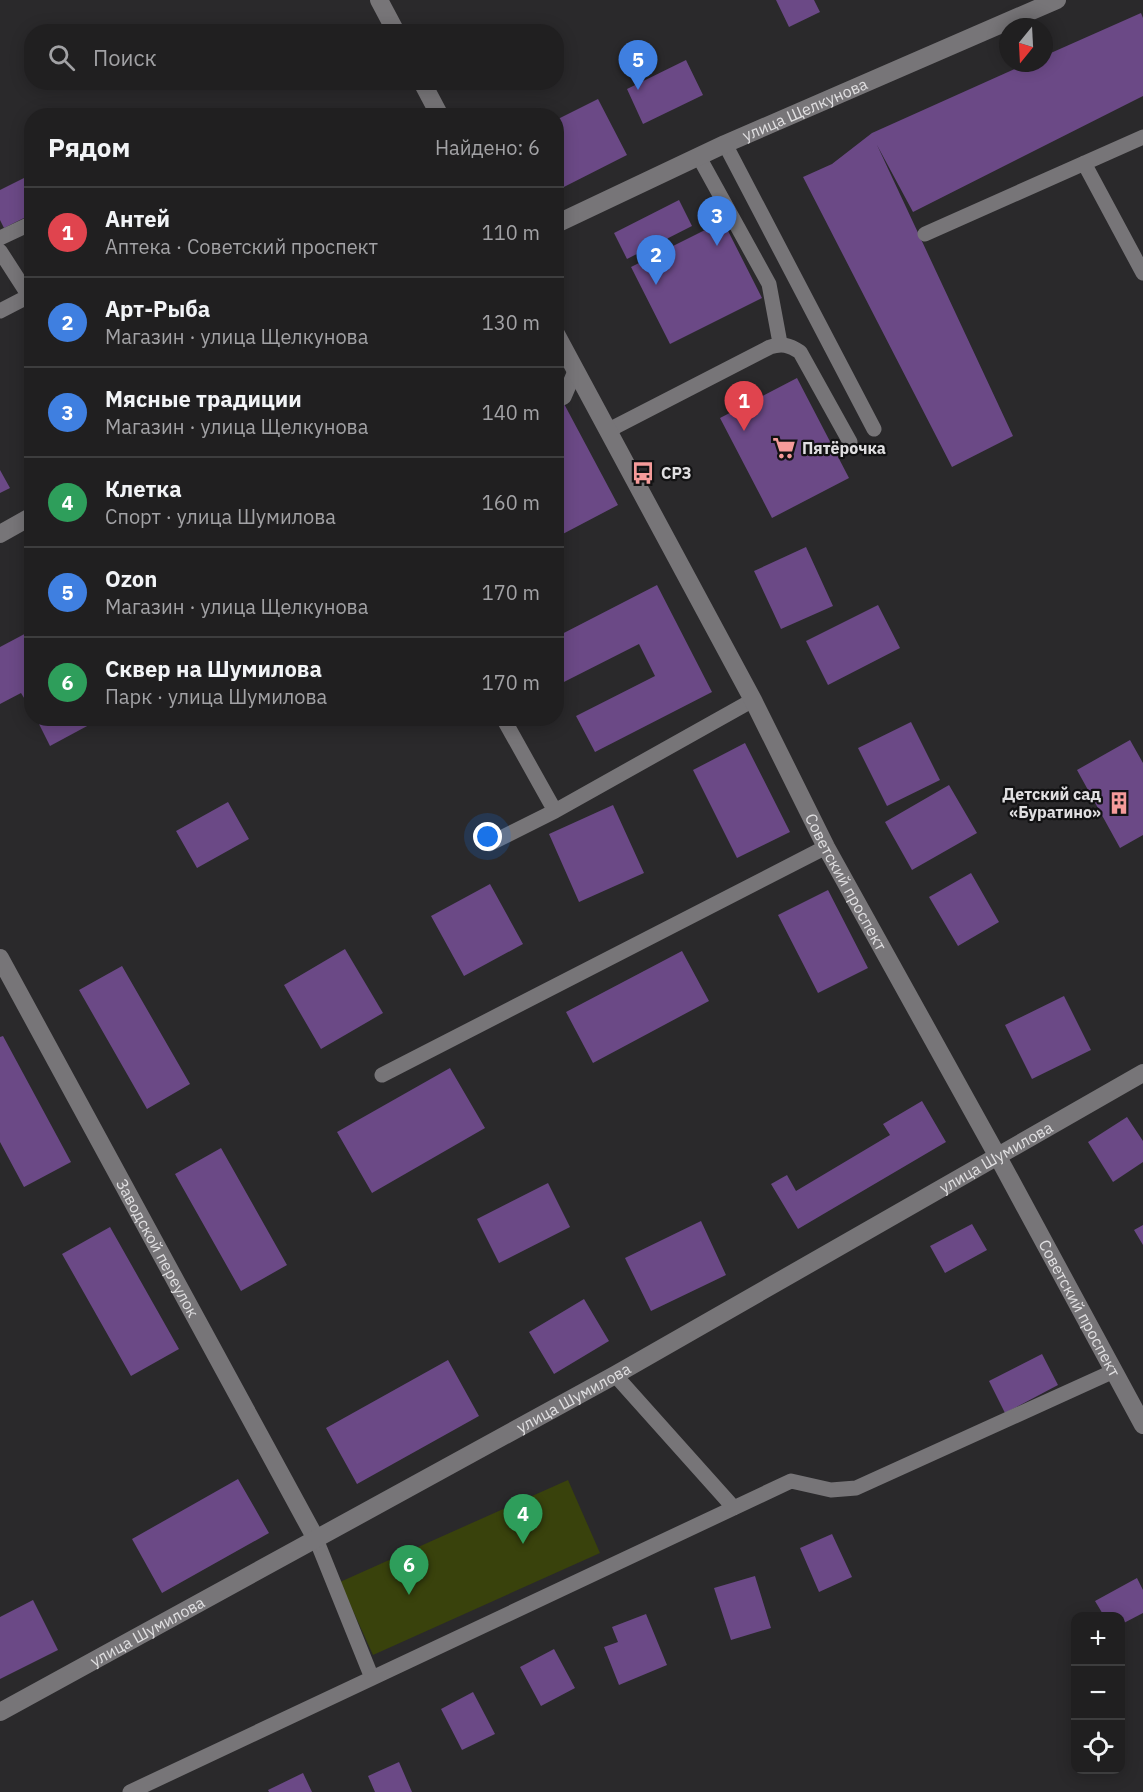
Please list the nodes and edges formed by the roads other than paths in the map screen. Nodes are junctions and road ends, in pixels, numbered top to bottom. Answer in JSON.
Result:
{"nodes":[{"id":1,"x":380,"y":0,"type":"edge"},
{"id":2,"x":1057,"y":0,"type":"edge"},
{"id":3,"x":392,"y":24,"type":"edge"},
{"id":4,"x":426,"y":90,"type":"edge"},
{"id":5,"x":436,"y":108,"type":"edge"},
{"id":6,"x":1143,"y":137,"type":"edge"},
{"id":7,"x":725,"y":144,"type":"junction"},
{"id":8,"x":699,"y":157,"type":"junction"},
{"id":9,"x":1084,"y":163,"type":"junction"},
{"id":10,"x":564,"y":220,"type":"edge"},
{"id":11,"x":24,"y":227,"type":"edge"},
{"id":12,"x":925,"y":234,"type":"dead end"},
{"id":13,"x":0,"y":238,"type":"edge"},
{"id":14,"x":0,"y":251,"type":"edge"},
{"id":15,"x":1143,"y":273,"type":"edge"},
{"id":16,"x":24,"y":290,"type":"edge"},
{"id":17,"x":24,"y":302,"type":"edge"},
{"id":18,"x":0,"y":311,"type":"edge"},
{"id":19,"x":780,"y":343,"type":"junction"},
{"id":20,"x":564,"y":348,"type":"edge"},
{"id":21,"x":576,"y":369,"type":"junction"},
{"id":22,"x":564,"y":397,"type":"edge"},
{"id":23,"x":874,"y":429,"type":"dead end"},
{"id":24,"x":607,"y":431,"type":"junction"},
{"id":25,"x":850,"y":442,"type":"dead end"},
{"id":26,"x":24,"y":520,"type":"edge"},
{"id":27,"x":0,"y":534,"type":"edge"},
{"id":28,"x":753,"y":700,"type":"junction"},
{"id":29,"x":507,"y":726,"type":"edge"},
{"id":30,"x":555,"y":811,"type":"junction"},
{"id":31,"x":489,"y":844,"type":"dead end"},
{"id":32,"x":826,"y":847,"type":"junction"},
{"id":33,"x":0,"y":958,"type":"edge"},
{"id":34,"x":1143,"y":1073,"type":"edge"},
{"id":35,"x":382,"y":1075,"type":"dead end"},
{"id":36,"x":998,"y":1157,"type":"junction"},
{"id":37,"x":1114,"y":1371,"type":"junction"},
{"id":38,"x":615,"y":1375,"type":"junction"},
{"id":39,"x":1143,"y":1425,"type":"edge"},
{"id":40,"x":734,"y":1508,"type":"junction"},
{"id":41,"x":316,"y":1539,"type":"junction"},
{"id":42,"x":372,"y":1678,"type":"junction"},
{"id":43,"x":0,"y":1712,"type":"edge"},
{"id":44,"x":130,"y":1792,"type":"edge"}],
"edges":[{"from":1,"to":3,"type":"street"},
{"from":2,"to":7,"type":"street","name":"улица Щелкунова"},
{"from":4,"to":5,"type":"street"},
{"from":6,"to":9,"type":"lane"},
{"from":7,"to":8,"type":"street","name":"улица Щелкунова"},
{"from":7,"to":23,"type":"lane"},
{"from":8,"to":10,"type":"street","name":"улица Щелкунова"},
{"from":8,"to":19,"type":"lane"},
{"from":9,"to":12,"type":"lane"},
{"from":9,"to":15,"type":"lane"},
{"from":11,"to":13,"type":"lane"},
{"from":14,"to":16,"type":"lane"},
{"from":17,"to":18,"type":"lane"},
{"from":19,"to":24,"type":"lane"},
{"from":19,"to":25,"type":"lane"},
{"from":20,"to":21,"type":"street","name":"Советский проспект"},
{"from":21,"to":22,"type":"lane"},
{"from":21,"to":24,"type":"street","name":"Советский проспект"},
{"from":24,"to":28,"type":"street","name":"Советский проспект"},
{"from":26,"to":27,"type":"street"},
{"from":28,"to":30,"type":"lane"},
{"from":28,"to":32,"type":"street","name":"Советский проспект"},
{"from":29,"to":30,"type":"lane"},
{"from":30,"to":31,"type":"lane"},
{"from":32,"to":35,"type":"lane"},
{"from":32,"to":36,"type":"street","name":"Советский проспект"},
{"from":33,"to":41,"type":"street","name":"Заводской переулок"},
{"from":34,"to":36,"type":"street","name":"улица Шумилова"},
{"from":36,"to":37,"type":"street","name":"Советский проспект"},
{"from":36,"to":38,"type":"street","name":"улица Шумилова"},
{"from":37,"to":39,"type":"street","name":"Советский проспект"},
{"from":37,"to":40,"type":"lane"},
{"from":38,"to":40,"type":"lane"},
{"from":38,"to":41,"type":"street","name":"улица Шумилова"},
{"from":40,"to":42,"type":"lane"},
{"from":41,"to":42,"type":"lane"},
{"from":41,"to":43,"type":"street","name":"улица Шумилова"},
{"from":42,"to":44,"type":"lane"}]}
